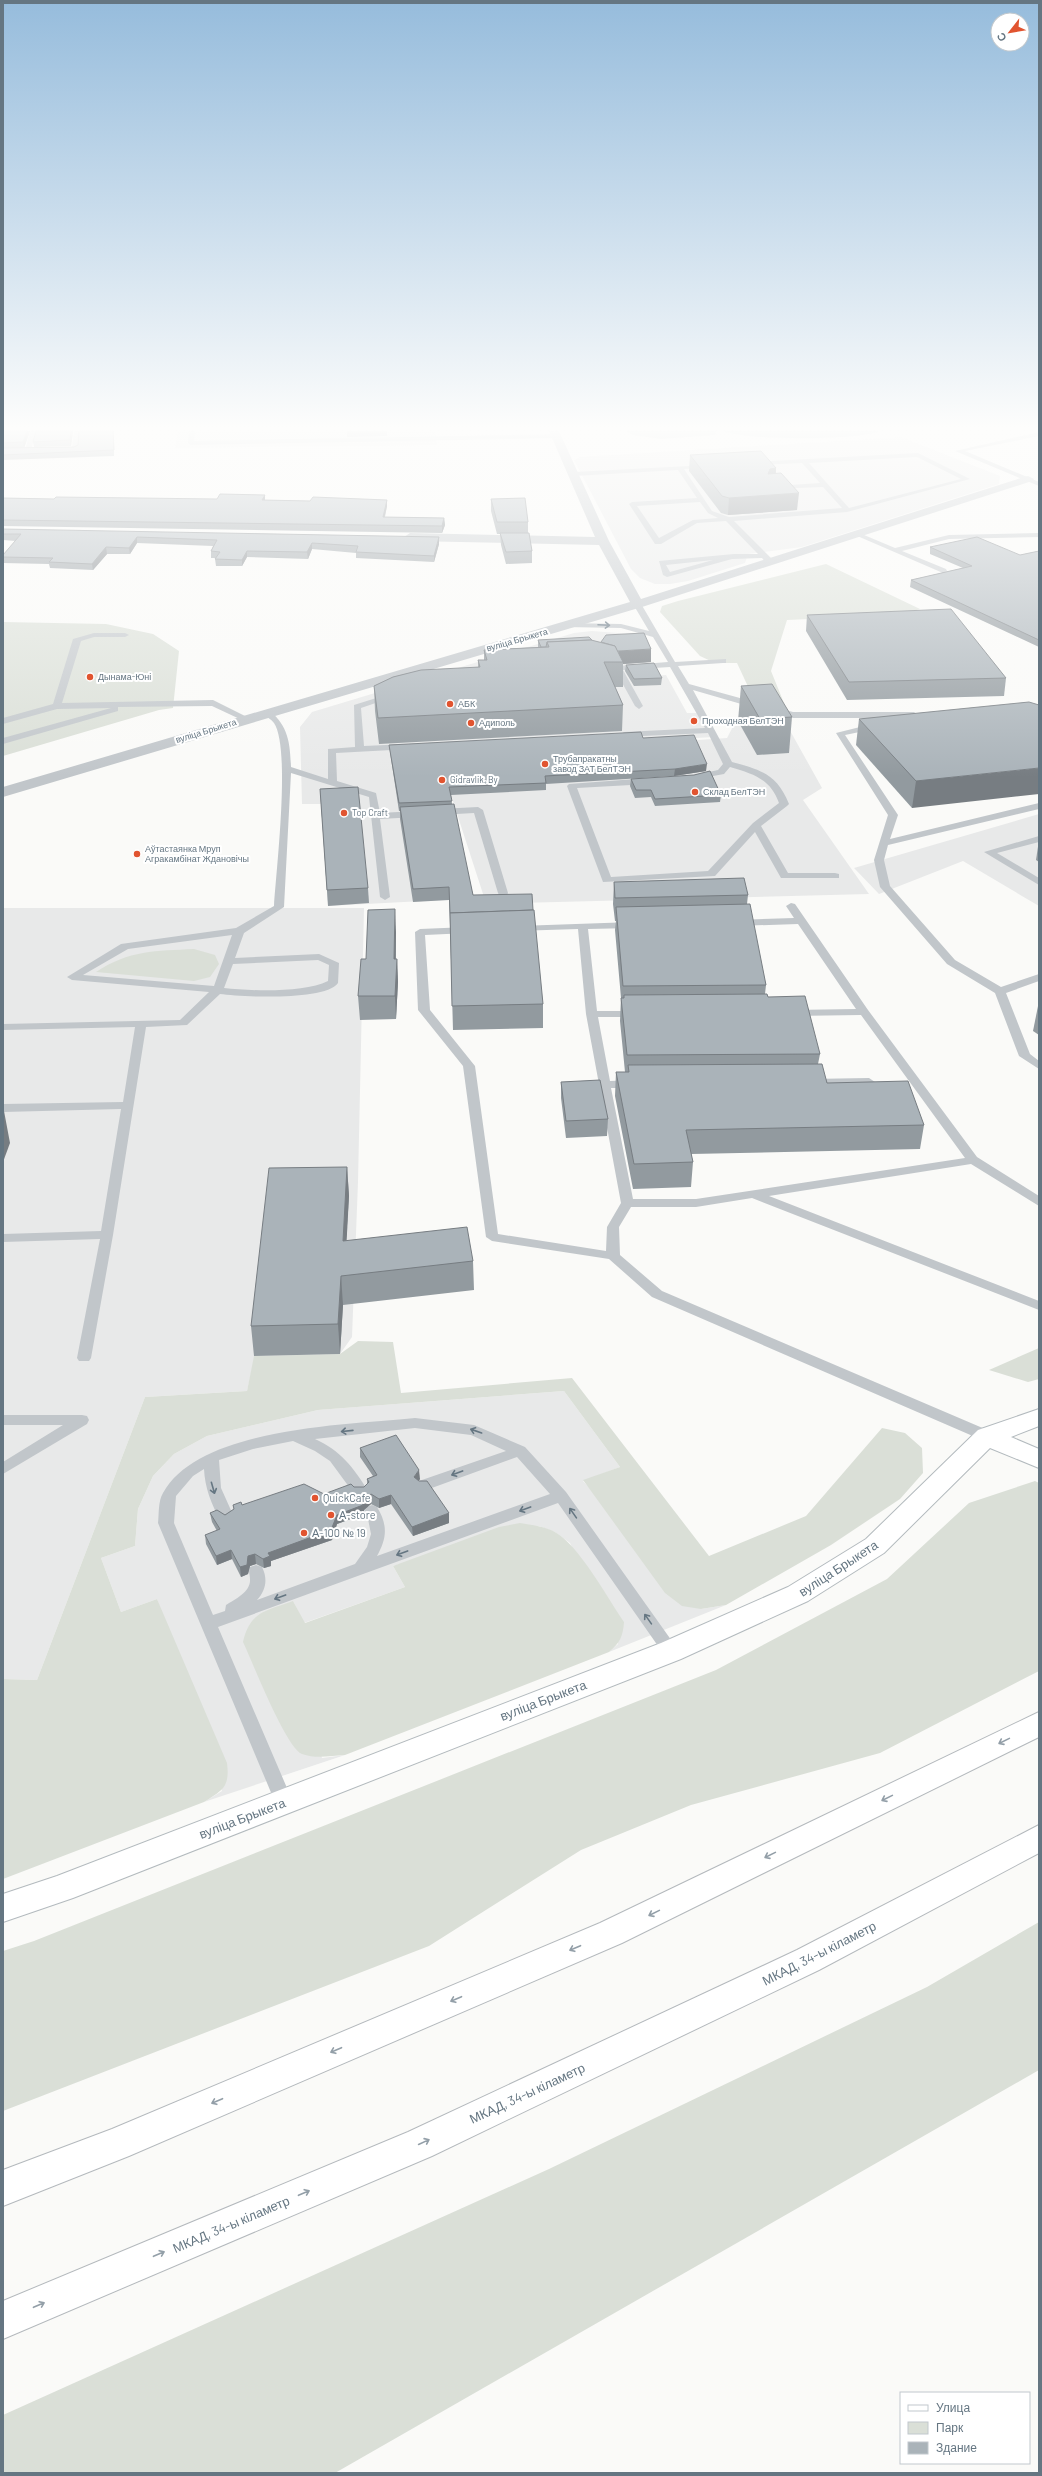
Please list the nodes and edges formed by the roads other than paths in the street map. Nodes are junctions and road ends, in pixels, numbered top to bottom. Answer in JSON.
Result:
{"nodes":[{"id":1,"x":606,"y":547,"type":"edge"},
{"id":2,"x":755,"y":547,"type":"edge"},
{"id":3,"x":809,"y":547,"type":"edge"},
{"id":4,"x":887,"y":547,"type":"edge"},
{"id":5,"x":908,"y":547,"type":"edge"},
{"id":6,"x":895,"y":550,"type":"junction"},
{"id":7,"x":734,"y":556,"type":"junction"},
{"id":8,"x":766,"y":558,"type":"junction"},
{"id":9,"x":943,"y":571,"type":"edge"},
{"id":10,"x":637,"y":604,"type":"junction"},
{"id":11,"x":565,"y":625,"type":"junction"},
{"id":12,"x":125,"y":634,"type":"dead end"},
{"id":13,"x":656,"y":635,"type":"junction"},
{"id":14,"x":723,"y":661,"type":"dead end"},
{"id":15,"x":598,"y":663,"type":"edge"},
{"id":16,"x":672,"y":663,"type":"junction"},
{"id":17,"x":618,"y":668,"type":"junction"},
{"id":18,"x":686,"y":686,"type":"junction"},
{"id":19,"x":402,"y":692,"type":"edge"},
{"id":20,"x":134,"y":704,"type":"junction"},
{"id":21,"x":57,"y":706,"type":"junction"},
{"id":22,"x":639,"y":706,"type":"dead end"},
{"id":23,"x":267,"y":713,"type":"junction"},
{"id":24,"x":926,"y":714,"type":"edge"},
{"id":25,"x":896,"y":716,"type":"junction"},
{"id":26,"x":247,"y":719,"type":"junction"},
{"id":27,"x":3,"y":721,"type":"edge"},
{"id":28,"x":710,"y":730,"type":"junction"},
{"id":29,"x":615,"y":735,"type":"edge"},
{"id":30,"x":3,"y":741,"type":"edge"},
{"id":31,"x":416,"y":746,"type":"edge"},
{"id":32,"x":360,"y":749,"type":"junction"},
{"id":33,"x":728,"y":764,"type":"junction"},
{"id":34,"x":287,"y":770,"type":"junction"},
{"id":35,"x":686,"y":778,"type":"edge"},
{"id":36,"x":663,"y":780,"type":"edge"},
{"id":37,"x":333,"y":783,"type":"junction"},
{"id":38,"x":3,"y":792,"type":"edge"},
{"id":39,"x":1039,"y":806,"type":"edge"},
{"id":40,"x":375,"y":816,"type":"junction"},
{"id":41,"x":756,"y":825,"type":"junction"},
{"id":42,"x":1039,"y":838,"type":"edge"},
{"id":43,"x":885,"y":843,"type":"junction"},
{"id":44,"x":836,"y":876,"type":"dead end"},
{"id":45,"x":1039,"y":882,"type":"edge"},
{"id":46,"x":503,"y":893,"type":"edge"},
{"id":47,"x":385,"y":897,"type":"dead end"},
{"id":48,"x":791,"y":906,"type":"dead end"},
{"id":49,"x":801,"y":921,"type":"junction"},
{"id":50,"x":723,"y":923,"type":"edge"},
{"id":51,"x":645,"y":925,"type":"edge"},
{"id":52,"x":583,"y":926,"type":"junction"},
{"id":53,"x":505,"y":929,"type":"edge"},
{"id":54,"x":482,"y":930,"type":"edge"},
{"id":55,"x":238,"y":931,"type":"junction"},
{"id":56,"x":228,"y":961,"type":"junction"},
{"id":57,"x":1039,"y":977,"type":"edge"},
{"id":58,"x":218,"y":990,"type":"junction"},
{"id":59,"x":1000,"y":991,"type":"junction"},
{"id":60,"x":864,"y":1012,"type":"junction"},
{"id":61,"x":778,"y":1013,"type":"edge"},
{"id":62,"x":592,"y":1014,"type":"junction"},
{"id":63,"x":646,"y":1014,"type":"edge"},
{"id":64,"x":141,"y":1024,"type":"junction"},
{"id":65,"x":3,"y":1027,"type":"edge"},
{"id":66,"x":1039,"y":1066,"type":"edge"},
{"id":67,"x":883,"y":1082,"type":"edge"},
{"id":68,"x":899,"y":1082,"type":"edge"},
{"id":69,"x":915,"y":1082,"type":"junction"},
{"id":70,"x":796,"y":1083,"type":"edge"},
{"id":71,"x":605,"y":1084,"type":"junction"},
{"id":72,"x":644,"y":1084,"type":"edge"},
{"id":73,"x":128,"y":1105,"type":"junction"},
{"id":74,"x":3,"y":1108,"type":"edge"},
{"id":75,"x":973,"y":1160,"type":"junction"},
{"id":76,"x":756,"y":1195,"type":"junction"},
{"id":77,"x":1039,"y":1202,"type":"edge"},
{"id":78,"x":627,"y":1203,"type":"junction"},
{"id":79,"x":107,"y":1235,"type":"junction"},
{"id":80,"x":3,"y":1238,"type":"edge"},
{"id":81,"x":613,"y":1256,"type":"junction"},
{"id":82,"x":1039,"y":1306,"type":"edge"},
{"id":83,"x":84,"y":1358,"type":"dead end"},
{"id":84,"x":1039,"y":1417,"type":"edge"},
{"id":85,"x":3,"y":1420,"type":"edge"},
{"id":86,"x":294,"y":1436,"type":"junction"},
{"id":87,"x":987,"y":1436,"type":"junction"},
{"id":88,"x":520,"y":1451,"type":"junction"},
{"id":89,"x":212,"y":1457,"type":"junction"},
{"id":90,"x":1039,"y":1459,"type":"edge"},
{"id":91,"x":3,"y":1469,"type":"edge"},
{"id":92,"x":424,"y":1485,"type":"edge"},
{"id":93,"x":360,"y":1491,"type":"edge"},
{"id":94,"x":561,"y":1496,"type":"junction"},
{"id":95,"x":372,"y":1511,"type":"dead end"},
{"id":96,"x":226,"y":1517,"type":"edge"},
{"id":97,"x":362,"y":1568,"type":"junction"},
{"id":98,"x":256,"y":1571,"type":"dead end"},
{"id":99,"x":210,"y":1623,"type":"junction"},
{"id":100,"x":671,"y":1651,"type":"junction"},
{"id":101,"x":1039,"y":1724,"type":"edge"},
{"id":102,"x":284,"y":1802,"type":"junction"},
{"id":103,"x":1039,"y":1838,"type":"edge"},
{"id":104,"x":3,"y":1908,"type":"edge"},
{"id":105,"x":3,"y":2188,"type":"edge"},
{"id":106,"x":3,"y":2320,"type":"edge"}],
"edges":[{"from":1,"to":10,"type":"street"},
{"from":2,"to":8,"type":"lane"},
{"from":3,"to":8,"type":"street","name":"вуліца Брыкета"},
{"from":4,"to":6,"type":"lane"},
{"from":5,"to":6,"type":"lane"},
{"from":6,"to":9,"type":"lane"},
{"from":7,"to":7,"type":"lane"},
{"from":7,"to":8,"type":"lane"},
{"from":8,"to":10,"type":"street","name":"вуліца Брыкета"},
{"from":10,"to":11,"type":"street","name":"вуліца Брыкета"},
{"from":10,"to":13,"type":"lane"},
{"from":11,"to":13,"type":"lane","one_way":true},
{"from":11,"to":23,"type":"street","name":"вуліца Брыкета"},
{"from":12,"to":21,"type":"lane"},
{"from":13,"to":16,"type":"lane"},
{"from":14,"to":16,"type":"lane"},
{"from":15,"to":17,"type":"lane"},
{"from":16,"to":17,"type":"lane"},
{"from":16,"to":18,"type":"lane"},
{"from":17,"to":22,"type":"lane"},
{"from":18,"to":25,"type":"lane"},
{"from":18,"to":28,"type":"lane"},
{"from":19,"to":32,"type":"lane"},
{"from":20,"to":21,"type":"lane"},
{"from":20,"to":26,"type":"lane"},
{"from":20,"to":30,"type":"lane"},
{"from":21,"to":27,"type":"lane"},
{"from":23,"to":26,"type":"street","name":"вуліца Брыкета"},
{"from":23,"to":34,"type":"lane"},
{"from":24,"to":25,"type":"lane"},
{"from":25,"to":43,"type":"lane"},
{"from":26,"to":38,"type":"street","name":"вуліца Брыкета"},
{"from":28,"to":29,"type":"lane"},
{"from":28,"to":33,"type":"lane"},
{"from":31,"to":32,"type":"lane"},
{"from":32,"to":37,"type":"lane"},
{"from":33,"to":35,"type":"lane"},
{"from":33,"to":41,"type":"lane"},
{"from":34,"to":37,"type":"lane"},
{"from":34,"to":55,"type":"lane"},
{"from":36,"to":41,"type":"lane"},
{"from":37,"to":40,"type":"lane"},
{"from":39,"to":43,"type":"lane"},
{"from":40,"to":46,"type":"lane"},
{"from":40,"to":47,"type":"lane"},
{"from":41,"to":44,"type":"lane"},
{"from":42,"to":45,"type":"lane"},
{"from":43,"to":59,"type":"lane"},
{"from":48,"to":49,"type":"lane"},
{"from":49,"to":50,"type":"lane"},
{"from":49,"to":60,"type":"lane"},
{"from":51,"to":52,"type":"lane"},
{"from":52,"to":53,"type":"lane"},
{"from":52,"to":62,"type":"lane"},
{"from":54,"to":81,"type":"lane"},
{"from":55,"to":56,"type":"lane"},
{"from":55,"to":58,"type":"lane"},
{"from":56,"to":58,"type":"lane"},
{"from":56,"to":58,"type":"lane"},
{"from":57,"to":59,"type":"lane"},
{"from":58,"to":64,"type":"lane"},
{"from":59,"to":66,"type":"lane"},
{"from":60,"to":61,"type":"lane"},
{"from":60,"to":69,"type":"lane"},
{"from":62,"to":63,"type":"lane"},
{"from":62,"to":71,"type":"lane"},
{"from":64,"to":65,"type":"lane"},
{"from":64,"to":73,"type":"lane"},
{"from":67,"to":70,"type":"lane"},
{"from":68,"to":69,"type":"lane"},
{"from":69,"to":75,"type":"lane"},
{"from":71,"to":72,"type":"lane"},
{"from":71,"to":78,"type":"lane"},
{"from":73,"to":74,"type":"lane"},
{"from":73,"to":79,"type":"lane"},
{"from":75,"to":76,"type":"lane"},
{"from":75,"to":77,"type":"lane"},
{"from":76,"to":78,"type":"lane"},
{"from":76,"to":82,"type":"lane"},
{"from":78,"to":81,"type":"lane"},
{"from":79,"to":80,"type":"lane"},
{"from":79,"to":83,"type":"lane"},
{"from":81,"to":87,"type":"lane"},
{"from":84,"to":87,"type":"main road","name":"вуліца Брыкета"},
{"from":85,"to":91,"type":"lane"},
{"from":88,"to":86,"type":"lane","one_way":true},
{"from":86,"to":89,"type":"lane"},
{"from":86,"to":93,"type":"lane"},
{"from":87,"to":90,"type":"main road"},
{"from":87,"to":100,"type":"main road","name":"вуліца Брыкета"},
{"from":88,"to":92,"type":"lane","one_way":true},
{"from":88,"to":94,"type":"lane"},
{"from":89,"to":96,"type":"lane","one_way":true},
{"from":89,"to":99,"type":"lane"},
{"from":94,"to":97,"type":"lane","one_way":true},
{"from":100,"to":94,"type":"lane","one_way":true},
{"from":95,"to":97,"type":"lane"},
{"from":97,"to":99,"type":"lane","one_way":true},
{"from":98,"to":99,"type":"lane"},
{"from":99,"to":102,"type":"lane"},
{"from":100,"to":102,"type":"main road","name":"вуліца Брыкета"},
{"from":101,"to":105,"type":"main road","one_way":true},
{"from":102,"to":104,"type":"main road","name":"вуліца Брыкета"},
{"from":106,"to":103,"type":"main road","name":"МКАД, 34-ы кіламетр","one_way":true}]}
